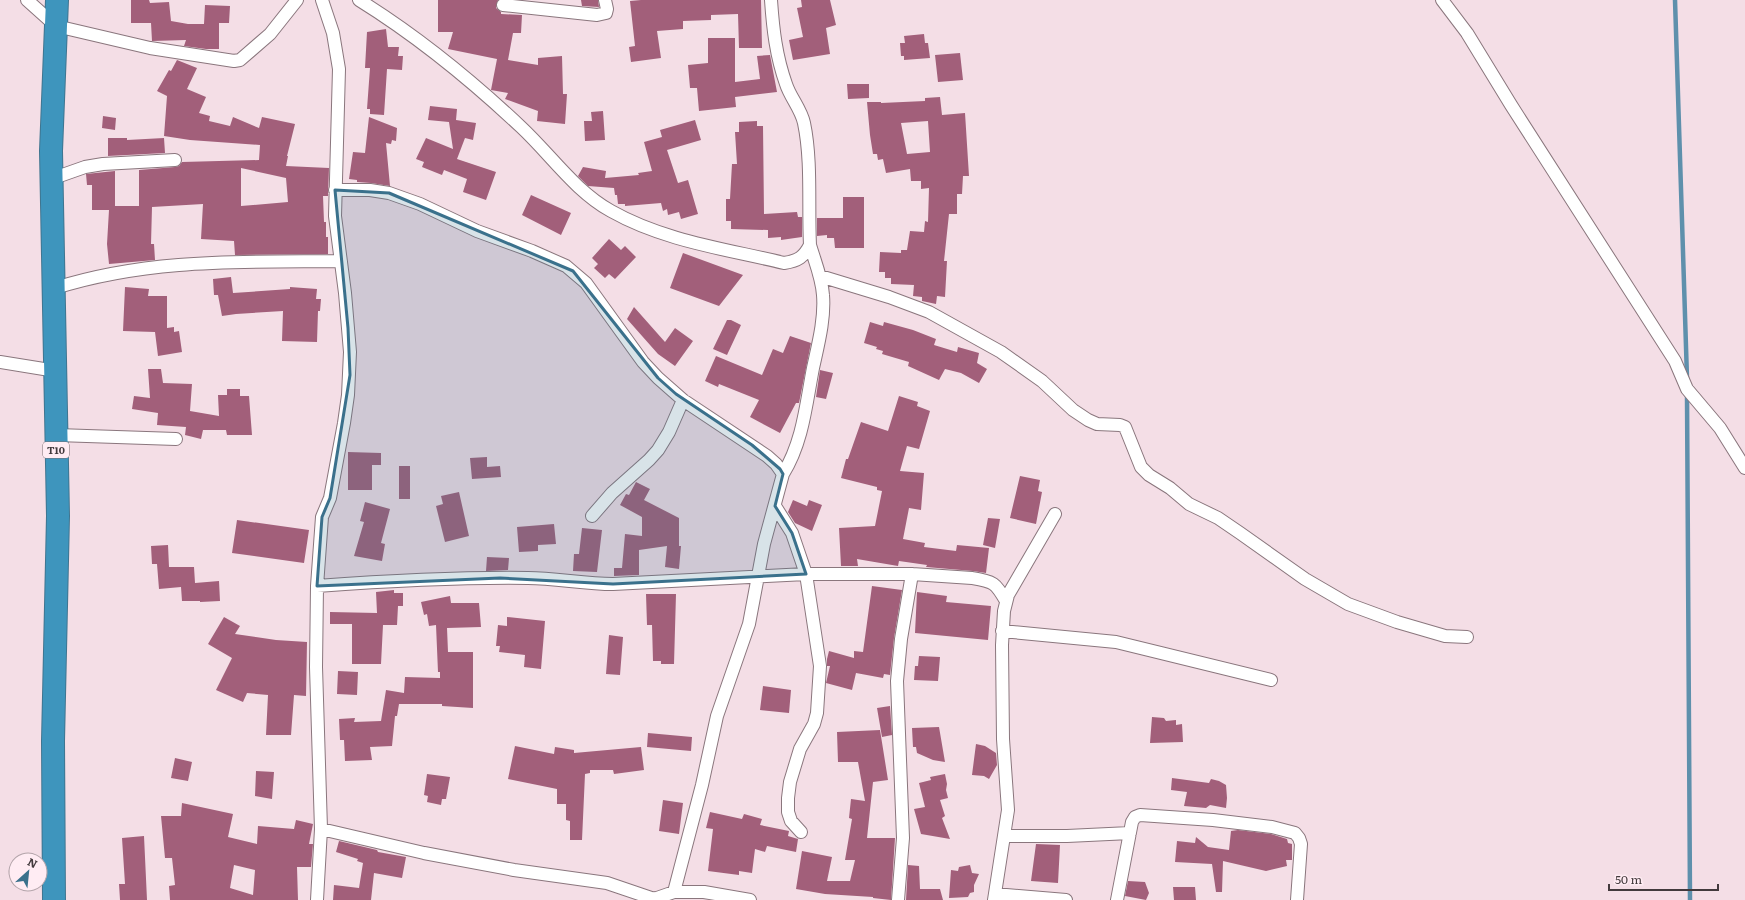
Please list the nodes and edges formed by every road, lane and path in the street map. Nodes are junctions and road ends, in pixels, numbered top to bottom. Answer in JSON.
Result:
{"nodes":[{"id":1,"x":26,"y":0,"type":"edge"},
{"id":2,"x":57,"y":0,"type":"edge"},
{"id":3,"x":297,"y":0,"type":"edge"},
{"id":4,"x":322,"y":0,"type":"edge"},
{"id":5,"x":359,"y":0,"type":"edge"},
{"id":6,"x":605,"y":0,"type":"edge"},
{"id":7,"x":771,"y":0,"type":"edge"},
{"id":8,"x":1442,"y":0,"type":"edge"},
{"id":9,"x":503,"y":5,"type":"dead end"},
{"id":10,"x":56,"y":26,"type":"junction"},
{"id":11,"x":175,"y":160,"type":"dead end"},
{"id":12,"x":52,"y":179,"type":"junction"},
{"id":13,"x":335,"y":190,"type":"junction"},
{"id":14,"x":810,"y":245,"type":"junction"},
{"id":15,"x":341,"y":261,"type":"junction"},
{"id":16,"x":820,"y":276,"type":"junction"},
{"id":17,"x":55,"y":288,"type":"junction"},
{"id":18,"x":0,"y":362,"type":"edge"},
{"id":19,"x":56,"y":371,"type":"junction"},
{"id":20,"x":683,"y":400,"type":"junction"},
{"id":21,"x":56,"y":436,"type":"junction"},
{"id":22,"x":176,"y":439,"type":"dead end"},
{"id":23,"x":1745,"y":468,"type":"edge"},
{"id":24,"x":783,"y":474,"type":"junction"},
{"id":25,"x":776,"y":506,"type":"junction"},
{"id":26,"x":1055,"y":514,"type":"dead end"},
{"id":27,"x":592,"y":516,"type":"dead end"},
{"id":28,"x":806,"y":574,"type":"junction"},
{"id":29,"x":912,"y":574,"type":"junction"},
{"id":30,"x":758,"y":576,"type":"junction"},
{"id":31,"x":318,"y":586,"type":"junction"},
{"id":32,"x":1006,"y":601,"type":"junction"},
{"id":33,"x":1002,"y":631,"type":"junction"},
{"id":34,"x":1467,"y":637,"type":"dead end"},
{"id":35,"x":1271,"y":680,"type":"dead end"},
{"id":36,"x":321,"y":829,"type":"junction"},
{"id":37,"x":801,"y":832,"type":"dead end"},
{"id":38,"x":1130,"y":833,"type":"junction"},
{"id":39,"x":1005,"y":836,"type":"junction"},
{"id":40,"x":674,"y":892,"type":"junction"},
{"id":41,"x":994,"y":897,"type":"edge"},
{"id":42,"x":54,"y":900,"type":"edge"},
{"id":43,"x":318,"y":900,"type":"edge"},
{"id":44,"x":750,"y":900,"type":"edge"},
{"id":45,"x":898,"y":900,"type":"edge"},
{"id":46,"x":1066,"y":900,"type":"edge"},
{"id":47,"x":1117,"y":900,"type":"edge"},
{"id":48,"x":1297,"y":900,"type":"edge"}],
"edges":[{"from":1,"to":10,"type":"street"},
{"from":2,"to":10,"type":"highway","number":"T10"},
{"from":3,"to":10,"type":"street"},
{"from":4,"to":13,"type":"street"},
{"from":5,"to":14,"type":"street"},
{"from":6,"to":9,"type":"street"},
{"from":7,"to":14,"type":"street"},
{"from":8,"to":23,"type":"street"},
{"from":10,"to":12,"type":"highway","number":"T10"},
{"from":11,"to":12,"type":"street"},
{"from":12,"to":17,"type":"highway","number":"T10"},
{"from":13,"to":15,"type":"street"},
{"from":13,"to":20,"type":"street"},
{"from":14,"to":16,"type":"street"},
{"from":15,"to":17,"type":"street"},
{"from":15,"to":31,"type":"street"},
{"from":16,"to":24,"type":"street"},
{"from":16,"to":34,"type":"street"},
{"from":17,"to":19,"type":"highway","number":"T10"},
{"from":18,"to":19,"type":"street"},
{"from":19,"to":21,"type":"highway","number":"T10"},
{"from":20,"to":24,"type":"street"},
{"from":20,"to":27,"type":"street"},
{"from":21,"to":22,"type":"street"},
{"from":21,"to":42,"type":"highway","number":"T10"},
{"from":24,"to":25,"type":"street"},
{"from":25,"to":28,"type":"street"},
{"from":25,"to":30,"type":"street"},
{"from":26,"to":32,"type":"street"},
{"from":28,"to":29,"type":"street"},
{"from":28,"to":30,"type":"street"},
{"from":28,"to":37,"type":"street"},
{"from":29,"to":32,"type":"street"},
{"from":29,"to":45,"type":"street"},
{"from":30,"to":31,"type":"street"},
{"from":30,"to":40,"type":"street"},
{"from":31,"to":36,"type":"street"},
{"from":32,"to":33,"type":"street"},
{"from":33,"to":35,"type":"street"},
{"from":33,"to":39,"type":"street"},
{"from":36,"to":40,"type":"street"},
{"from":36,"to":43,"type":"street"},
{"from":38,"to":39,"type":"street"},
{"from":38,"to":47,"type":"street"},
{"from":38,"to":48,"type":"street"},
{"from":39,"to":41,"type":"street"},
{"from":40,"to":44,"type":"street"},
{"from":41,"to":46,"type":"street"}]}
